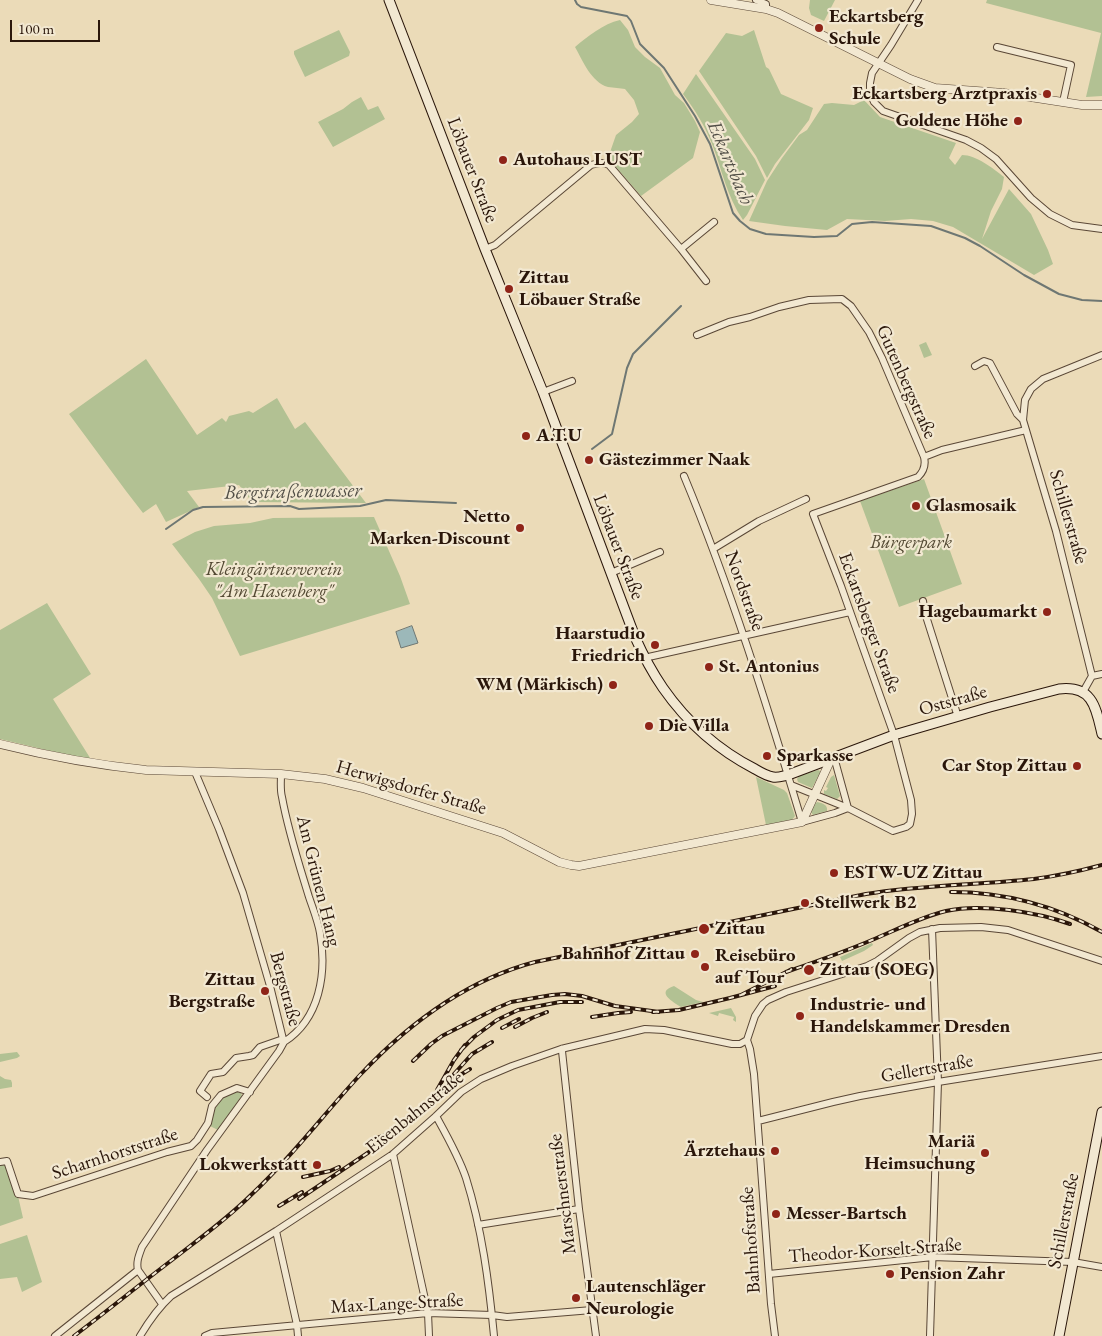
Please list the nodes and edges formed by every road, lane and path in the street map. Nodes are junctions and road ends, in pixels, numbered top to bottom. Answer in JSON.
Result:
{"nodes":[{"id":1,"x":389,"y":0,"type":"edge"},
{"id":2,"x":710,"y":0,"type":"edge"},
{"id":3,"x":756,"y":0,"type":"edge"},
{"id":4,"x":918,"y":0,"type":"edge"},
{"id":5,"x":766,"y":9,"type":"junction"},
{"id":6,"x":997,"y":46,"type":"dead end"},
{"id":7,"x":879,"y":64,"type":"junction"},
{"id":8,"x":1063,"y":102,"type":"junction"},
{"id":9,"x":1102,"y":105,"type":"edge"},
{"id":10,"x":714,"y":222,"type":"dead end"},
{"id":11,"x":1102,"y":229,"type":"edge"},
{"id":12,"x":485,"y":249,"type":"junction"},
{"id":13,"x":681,"y":249,"type":"junction"},
{"id":14,"x":706,"y":281,"type":"dead end"},
{"id":15,"x":697,"y":335,"type":"dead end"},
{"id":16,"x":1102,"y":355,"type":"edge"},
{"id":17,"x":975,"y":366,"type":"dead end"},
{"id":18,"x":572,"y":381,"type":"dead end"},
{"id":19,"x":543,"y":392,"type":"junction"},
{"id":20,"x":1023,"y":420,"type":"junction"},
{"id":21,"x":1026,"y":430,"type":"junction"},
{"id":22,"x":924,"y":457,"type":"junction"},
{"id":23,"x":684,"y":476,"type":"dead end"},
{"id":24,"x":806,"y":499,"type":"dead end"},
{"id":25,"x":713,"y":549,"type":"junction"},
{"id":26,"x":660,"y":552,"type":"dead end"},
{"id":27,"x":611,"y":573,"type":"junction"},
{"id":28,"x":922,"y":601,"type":"dead end"},
{"id":29,"x":850,"y":612,"type":"junction"},
{"id":30,"x":744,"y":636,"type":"junction"},
{"id":31,"x":644,"y":658,"type":"junction"},
{"id":32,"x":1102,"y":674,"type":"edge"},
{"id":33,"x":1092,"y":676,"type":"junction"},
{"id":34,"x":1083,"y":692,"type":"junction"},
{"id":35,"x":958,"y":717,"type":"junction"},
{"id":36,"x":1102,"y":734,"type":"edge"},
{"id":37,"x":894,"y":736,"type":"junction"},
{"id":38,"x":0,"y":744,"type":"edge"},
{"id":39,"x":833,"y":758,"type":"junction"},
{"id":40,"x":195,"y":772,"type":"junction"},
{"id":41,"x":281,"y":774,"type":"junction"},
{"id":42,"x":788,"y":775,"type":"junction"},
{"id":43,"x":791,"y":785,"type":"junction"},
{"id":44,"x":814,"y":795,"type":"junction"},
{"id":45,"x":848,"y":808,"type":"junction"},
{"id":46,"x":802,"y":822,"type":"junction"},
{"id":47,"x":932,"y":929,"type":"junction"},
{"id":48,"x":1102,"y":961,"type":"edge"},
{"id":49,"x":747,"y":1040,"type":"junction"},
{"id":50,"x":284,"y":1041,"type":"junction"},
{"id":51,"x":561,"y":1049,"type":"junction"},
{"id":52,"x":1102,"y":1056,"type":"edge"},
{"id":53,"x":938,"y":1082,"type":"junction"},
{"id":54,"x":250,"y":1092,"type":"junction"},
{"id":55,"x":206,"y":1097,"type":"dead end"},
{"id":56,"x":1102,"y":1112,"type":"edge"},
{"id":57,"x":436,"y":1116,"type":"junction"},
{"id":58,"x":758,"y":1121,"type":"junction"},
{"id":59,"x":393,"y":1154,"type":"junction"},
{"id":60,"x":0,"y":1162,"type":"edge"},
{"id":61,"x":579,"y":1209,"type":"junction"},
{"id":62,"x":478,"y":1225,"type":"junction"},
{"id":63,"x":276,"y":1231,"type":"junction"},
{"id":64,"x":933,"y":1258,"type":"junction"},
{"id":65,"x":1073,"y":1262,"type":"junction"},
{"id":66,"x":1102,"y":1267,"type":"edge"},
{"id":67,"x":138,"y":1270,"type":"junction"},
{"id":68,"x":769,"y":1274,"type":"junction"},
{"id":69,"x":162,"y":1304,"type":"junction"},
{"id":70,"x":592,"y":1310,"type":"junction"},
{"id":71,"x":428,"y":1314,"type":"junction"},
{"id":72,"x":492,"y":1315,"type":"junction"},
{"id":73,"x":297,"y":1325,"type":"junction"},
{"id":74,"x":54,"y":1336,"type":"edge"},
{"id":75,"x":140,"y":1336,"type":"edge"},
{"id":76,"x":205,"y":1336,"type":"edge"},
{"id":77,"x":298,"y":1336,"type":"edge"},
{"id":78,"x":430,"y":1336,"type":"edge"},
{"id":79,"x":494,"y":1336,"type":"edge"},
{"id":80,"x":596,"y":1336,"type":"edge"},
{"id":81,"x":775,"y":1336,"type":"edge"},
{"id":82,"x":930,"y":1336,"type":"edge"},
{"id":83,"x":1059,"y":1336,"type":"edge"}],
"edges":[{"from":1,"to":12,"type":"main road","name":"Löbauer Straße"},
{"from":2,"to":5,"type":"street"},
{"from":3,"to":5,"type":"street"},
{"from":4,"to":7,"type":"street"},
{"from":5,"to":7,"type":"street"},
{"from":6,"to":8,"type":"street"},
{"from":7,"to":8,"type":"street"},
{"from":7,"to":11,"type":"street"},
{"from":8,"to":9,"type":"street"},
{"from":10,"to":13,"type":"street"},
{"from":12,"to":13,"type":"street"},
{"from":12,"to":19,"type":"main road","name":"Löbauer Straße"},
{"from":13,"to":14,"type":"street"},
{"from":15,"to":22,"type":"street","name":"Gutenbergstraße"},
{"from":16,"to":20,"type":"street","name":"Schillerstraße"},
{"from":17,"to":20,"type":"street","name":"Schillerstraße"},
{"from":18,"to":19,"type":"street"},
{"from":19,"to":27,"type":"main road","name":"Löbauer Straße"},
{"from":20,"to":21,"type":"street","name":"Schillerstraße"},
{"from":21,"to":22,"type":"street"},
{"from":21,"to":33,"type":"street","name":"Schillerstraße"},
{"from":22,"to":29,"type":"street","name":"Eckartsberger Straße"},
{"from":23,"to":25,"type":"street","name":"Nordstraße"},
{"from":24,"to":25,"type":"street"},
{"from":25,"to":30,"type":"street","name":"Nordstraße"},
{"from":26,"to":27,"type":"street"},
{"from":27,"to":31,"type":"main road","name":"Löbauer Straße"},
{"from":28,"to":35,"type":"street"},
{"from":29,"to":30,"type":"street"},
{"from":29,"to":37,"type":"street","name":"Eckartsberger Straße"},
{"from":30,"to":31,"type":"street"},
{"from":30,"to":42,"type":"street","name":"Nordstraße"},
{"from":31,"to":42,"type":"main road","name":"Löbauer Straße"},
{"from":32,"to":33,"type":"street"},
{"from":33,"to":34,"type":"street"},
{"from":34,"to":35,"type":"main road","name":"Oststraße"},
{"from":34,"to":36,"type":"main road"},
{"from":35,"to":37,"type":"main road","name":"Oststraße"},
{"from":37,"to":39,"type":"main road","name":"Oststraße"},
{"from":37,"to":45,"type":"street","name":"Eckartsberger Straße"},
{"from":38,"to":40,"type":"street","name":"Herwigsdorfer Straße"},
{"from":39,"to":42,"type":"main road","name":"Oststraße"},
{"from":39,"to":44,"type":"street"},
{"from":39,"to":45,"type":"street"},
{"from":40,"to":41,"type":"street","name":"Herwigsdorfer Straße"},
{"from":40,"to":50,"type":"street","name":"Bergstraße"},
{"from":41,"to":46,"type":"street","name":"Herwigsdorfer Straße"},
{"from":41,"to":50,"type":"street","name":"Am Grünen Hang"},
{"from":42,"to":43,"type":"street"},
{"from":43,"to":44,"type":"street"},
{"from":43,"to":46,"type":"street"},
{"from":44,"to":45,"type":"street"},
{"from":44,"to":46,"type":"street"},
{"from":45,"to":46,"type":"street"},
{"from":47,"to":48,"type":"street"},
{"from":47,"to":49,"type":"street"},
{"from":47,"to":53,"type":"street"},
{"from":49,"to":51,"type":"street","name":"Eisenbahnstraße"},
{"from":49,"to":58,"type":"street","name":"Bahnhofstraße"},
{"from":50,"to":54,"type":"street","name":"Bergstraße"},
{"from":50,"to":55,"type":"street"},
{"from":51,"to":57,"type":"street","name":"Eisenbahnstraße"},
{"from":51,"to":61,"type":"street","name":"Marschnerstraße"},
{"from":52,"to":53,"type":"street","name":"Gellertstraße"},
{"from":53,"to":58,"type":"street","name":"Gellertstraße"},
{"from":53,"to":64,"type":"street"},
{"from":54,"to":60,"type":"street","name":"Scharnhorststraße"},
{"from":54,"to":67,"type":"street","name":"Bergstraße"},
{"from":56,"to":65,"type":"main road","name":"Schillerstraße"},
{"from":57,"to":59,"type":"street","name":"Eisenbahnstraße"},
{"from":57,"to":62,"type":"street"},
{"from":58,"to":68,"type":"street","name":"Bahnhofstraße"},
{"from":59,"to":63,"type":"street","name":"Eisenbahnstraße"},
{"from":59,"to":71,"type":"street"},
{"from":61,"to":62,"type":"street"},
{"from":61,"to":70,"type":"street","name":"Marschnerstraße"},
{"from":62,"to":72,"type":"street"},
{"from":63,"to":69,"type":"street","name":"Eisenbahnstraße"},
{"from":63,"to":73,"type":"street"},
{"from":64,"to":65,"type":"street","name":"Theodor-Korselt-Straße"},
{"from":64,"to":68,"type":"street","name":"Theodor-Korselt-Straße"},
{"from":64,"to":82,"type":"street"},
{"from":65,"to":66,"type":"street","name":"Theodor-Korselt-Straße"},
{"from":65,"to":83,"type":"main road","name":"Schillerstraße"},
{"from":67,"to":69,"type":"street"},
{"from":67,"to":74,"type":"street"},
{"from":68,"to":81,"type":"street","name":"Bahnhofstraße"},
{"from":69,"to":75,"type":"street","name":"Eisenbahnstraße"},
{"from":70,"to":72,"type":"street","name":"Max-Lange-Straße"},
{"from":70,"to":80,"type":"street","name":"Marschnerstraße"},
{"from":71,"to":72,"type":"street","name":"Max-Lange-Straße"},
{"from":71,"to":73,"type":"street","name":"Max-Lange-Straße"},
{"from":71,"to":78,"type":"street"},
{"from":72,"to":79,"type":"street"},
{"from":73,"to":76,"type":"street","name":"Max-Lange-Straße"},
{"from":73,"to":77,"type":"street"}]}
